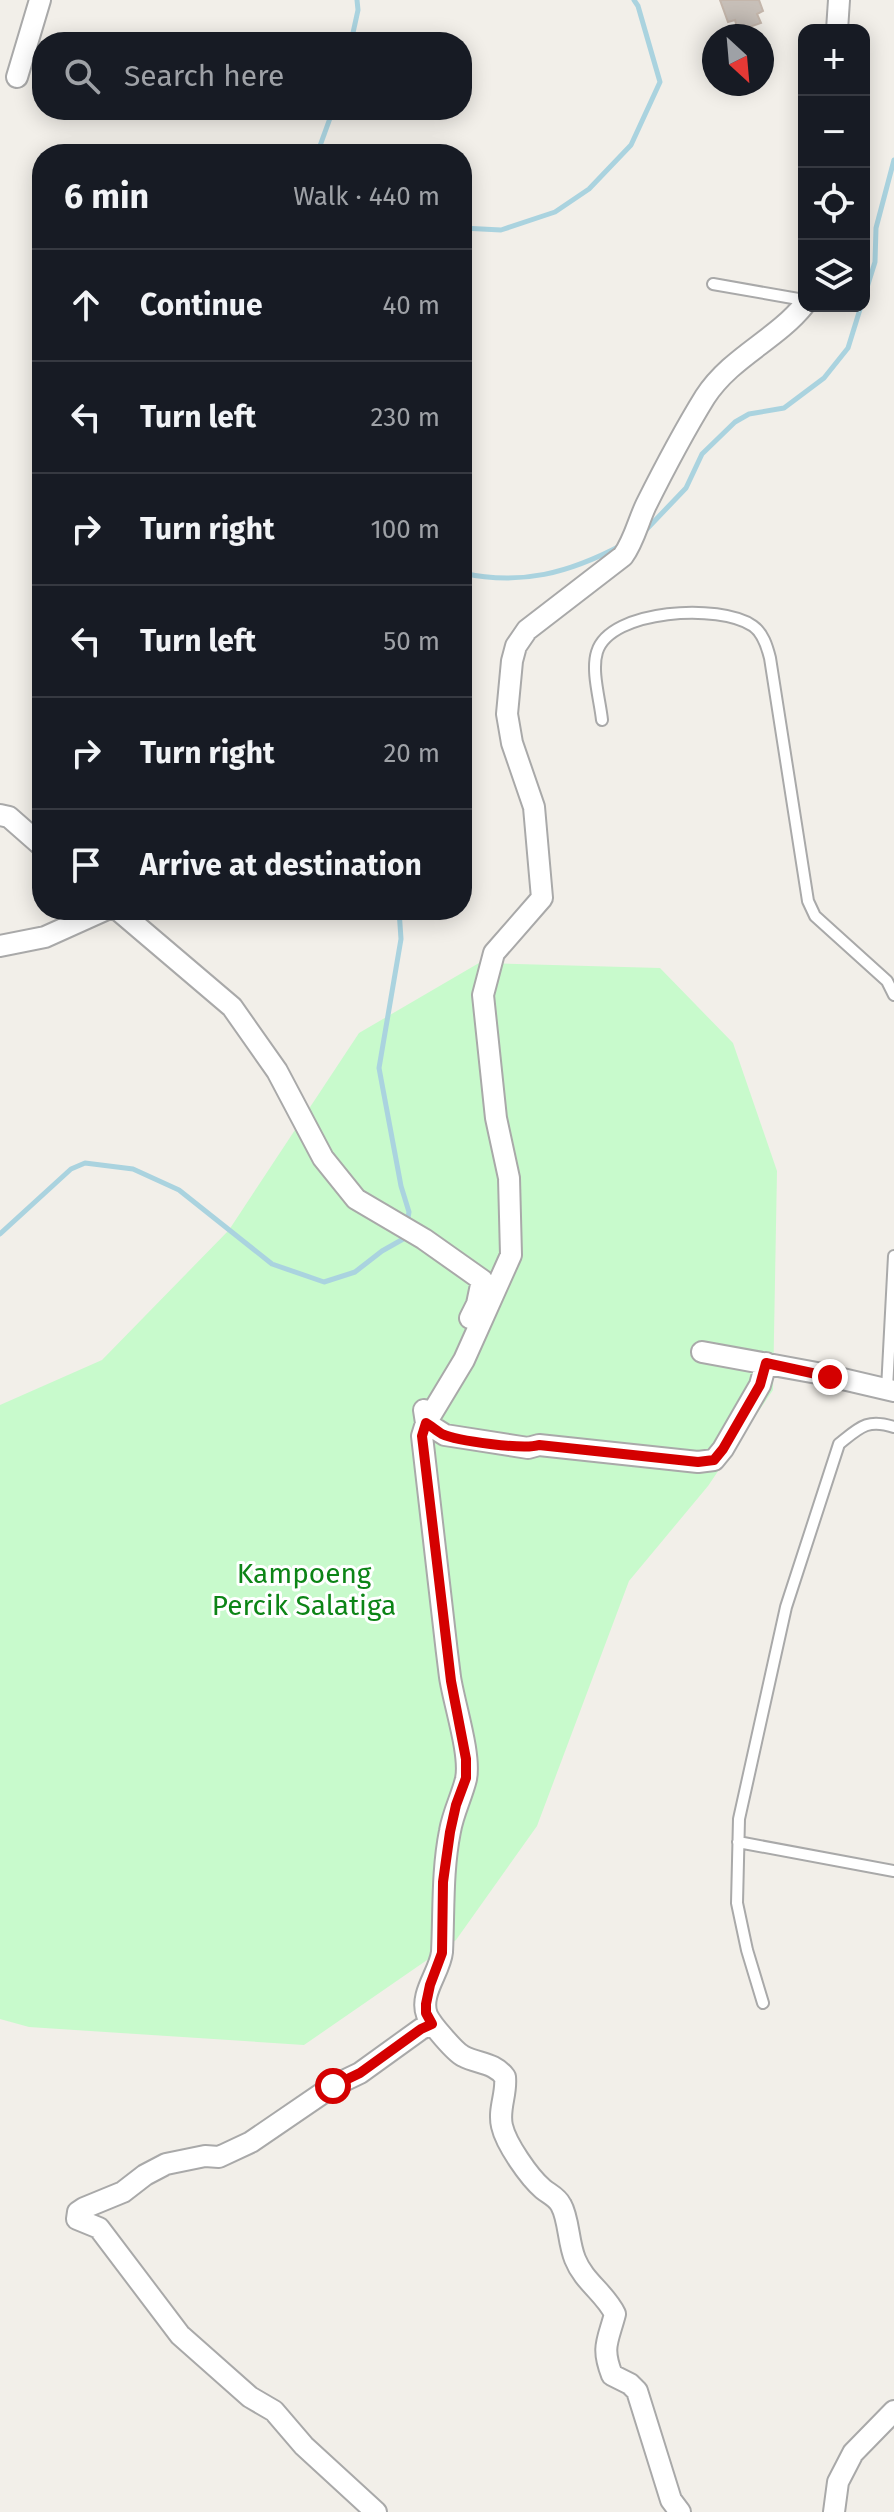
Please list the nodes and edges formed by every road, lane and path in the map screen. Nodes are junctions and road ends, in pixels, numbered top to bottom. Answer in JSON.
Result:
{"nodes":[{"id":1,"x":40,"y":0,"type":"edge"},
{"id":2,"x":839,"y":0,"type":"edge"},
{"id":3,"x":837,"y":24,"type":"edge"},
{"id":4,"x":17,"y":77,"type":"dead end"},
{"id":5,"x":713,"y":284,"type":"dead end"},
{"id":6,"x":798,"y":301,"type":"edge"},
{"id":7,"x":798,"y":311,"type":"edge"},
{"id":8,"x":602,"y":720,"type":"dead end"},
{"id":9,"x":0,"y":815,"type":"edge"},
{"id":10,"x":32,"y":837,"type":"edge"},
{"id":11,"x":83,"y":920,"type":"edge"},
{"id":12,"x":130,"y":920,"type":"edge"},
{"id":13,"x":0,"y":946,"type":"edge"},
{"id":14,"x":894,"y":995,"type":"edge"},
{"id":15,"x":894,"y":1256,"type":"edge"},
{"id":16,"x":702,"y":1352,"type":"dead end"},
{"id":17,"x":766,"y":1363,"type":"junction"},
{"id":18,"x":891,"y":1390,"type":"edge"},
{"id":19,"x":426,"y":1423,"type":"junction"},
{"id":20,"x":894,"y":1427,"type":"edge"},
{"id":21,"x":738,"y":1842,"type":"junction"},
{"id":22,"x":894,"y":1871,"type":"edge"},
{"id":23,"x":763,"y":2003,"type":"dead end"},
{"id":24,"x":432,"y":2024,"type":"junction"},
{"id":25,"x":894,"y":2411,"type":"edge"},
{"id":26,"x":376,"y":2512,"type":"edge"},
{"id":27,"x":680,"y":2512,"type":"edge"},
{"id":28,"x":834,"y":2512,"type":"edge"}],
"edges":[{"from":1,"to":4,"type":"street"},
{"from":2,"to":3,"type":"street"},
{"from":5,"to":6,"type":"lane"},
{"from":7,"to":19,"type":"street"},
{"from":8,"to":14,"type":"lane"},
{"from":9,"to":10,"type":"street"},
{"from":11,"to":13,"type":"street"},
{"from":12,"to":19,"type":"street"},
{"from":15,"to":18,"type":"lane"},
{"from":16,"to":17,"type":"street"},
{"from":17,"to":18,"type":"street"},
{"from":17,"to":19,"type":"street"},
{"from":19,"to":24,"type":"street"},
{"from":20,"to":21,"type":"lane"},
{"from":21,"to":22,"type":"lane"},
{"from":21,"to":23,"type":"lane"},
{"from":24,"to":26,"type":"street"},
{"from":24,"to":27,"type":"street"},
{"from":25,"to":28,"type":"street"}]}
